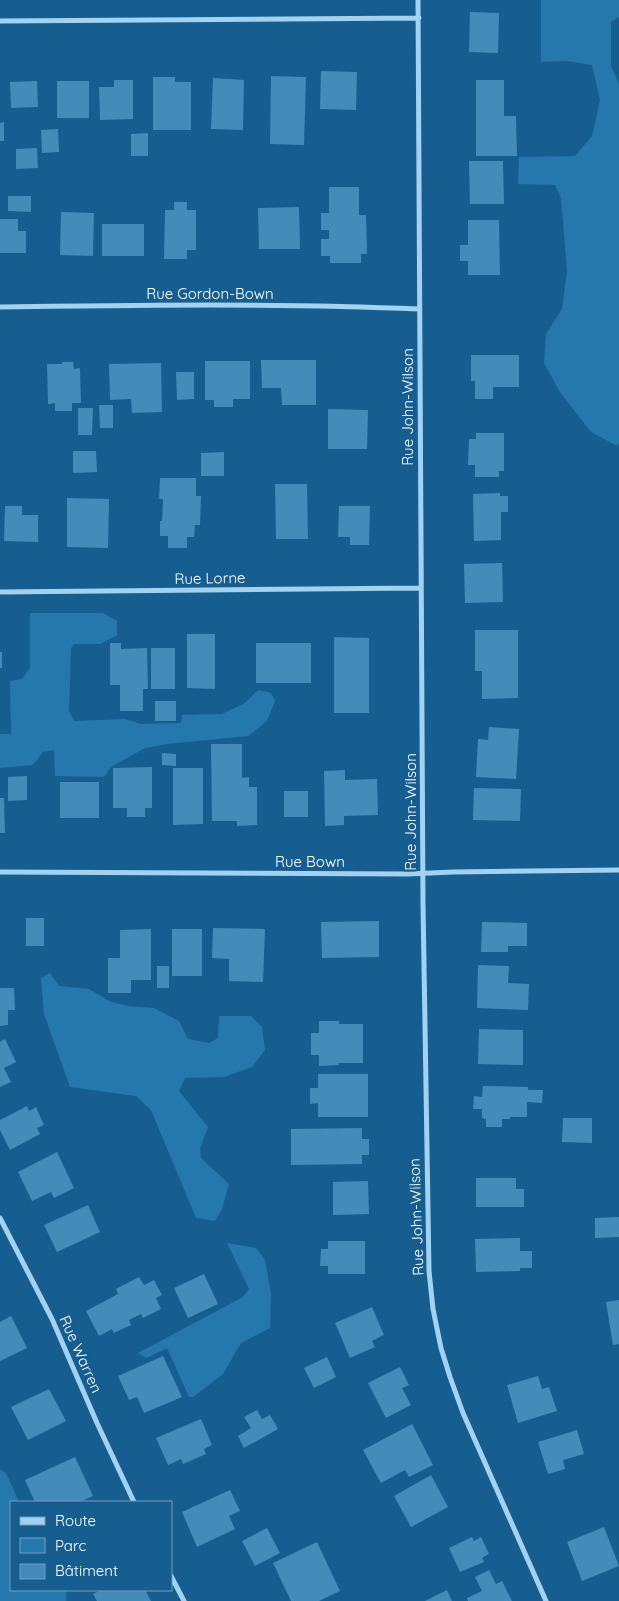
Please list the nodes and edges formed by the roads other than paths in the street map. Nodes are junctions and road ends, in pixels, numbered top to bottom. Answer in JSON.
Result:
{"nodes":[{"id":1,"x":418,"y":0,"type":"edge"},
{"id":2,"x":419,"y":18,"type":"junction"},
{"id":3,"x":0,"y":21,"type":"edge"},
{"id":4,"x":0,"y":307,"type":"edge"},
{"id":5,"x":419,"y":309,"type":"junction"},
{"id":6,"x":421,"y":588,"type":"junction"},
{"id":7,"x":0,"y":592,"type":"edge"},
{"id":8,"x":619,"y":870,"type":"edge"},
{"id":9,"x":0,"y":872,"type":"edge"},
{"id":10,"x":422,"y":873,"type":"junction"},
{"id":11,"x":0,"y":1218,"type":"edge"},
{"id":12,"x":134,"y":1501,"type":"edge"},
{"id":13,"x":172,"y":1578,"type":"edge"},
{"id":14,"x":184,"y":1601,"type":"edge"},
{"id":15,"x":546,"y":1601,"type":"edge"}],
"edges":[{"from":1,"to":2,"type":"street","name":"Rue John-Wilson"},
{"from":2,"to":3,"type":"street"},
{"from":2,"to":5,"type":"street","name":"Rue John-Wilson"},
{"from":4,"to":5,"type":"street","name":"Rue Gordon-Bown"},
{"from":5,"to":6,"type":"street","name":"Rue John-Wilson"},
{"from":6,"to":7,"type":"street","name":"Rue Lorne"},
{"from":6,"to":10,"type":"street","name":"Rue John-Wilson"},
{"from":8,"to":10,"type":"street","name":"Rue Bown"},
{"from":9,"to":10,"type":"street","name":"Rue Bown"},
{"from":10,"to":15,"type":"street","name":"Rue John-Wilson"},
{"from":11,"to":12,"type":"street","name":"Rue Warren"},
{"from":13,"to":14,"type":"street"}]}
